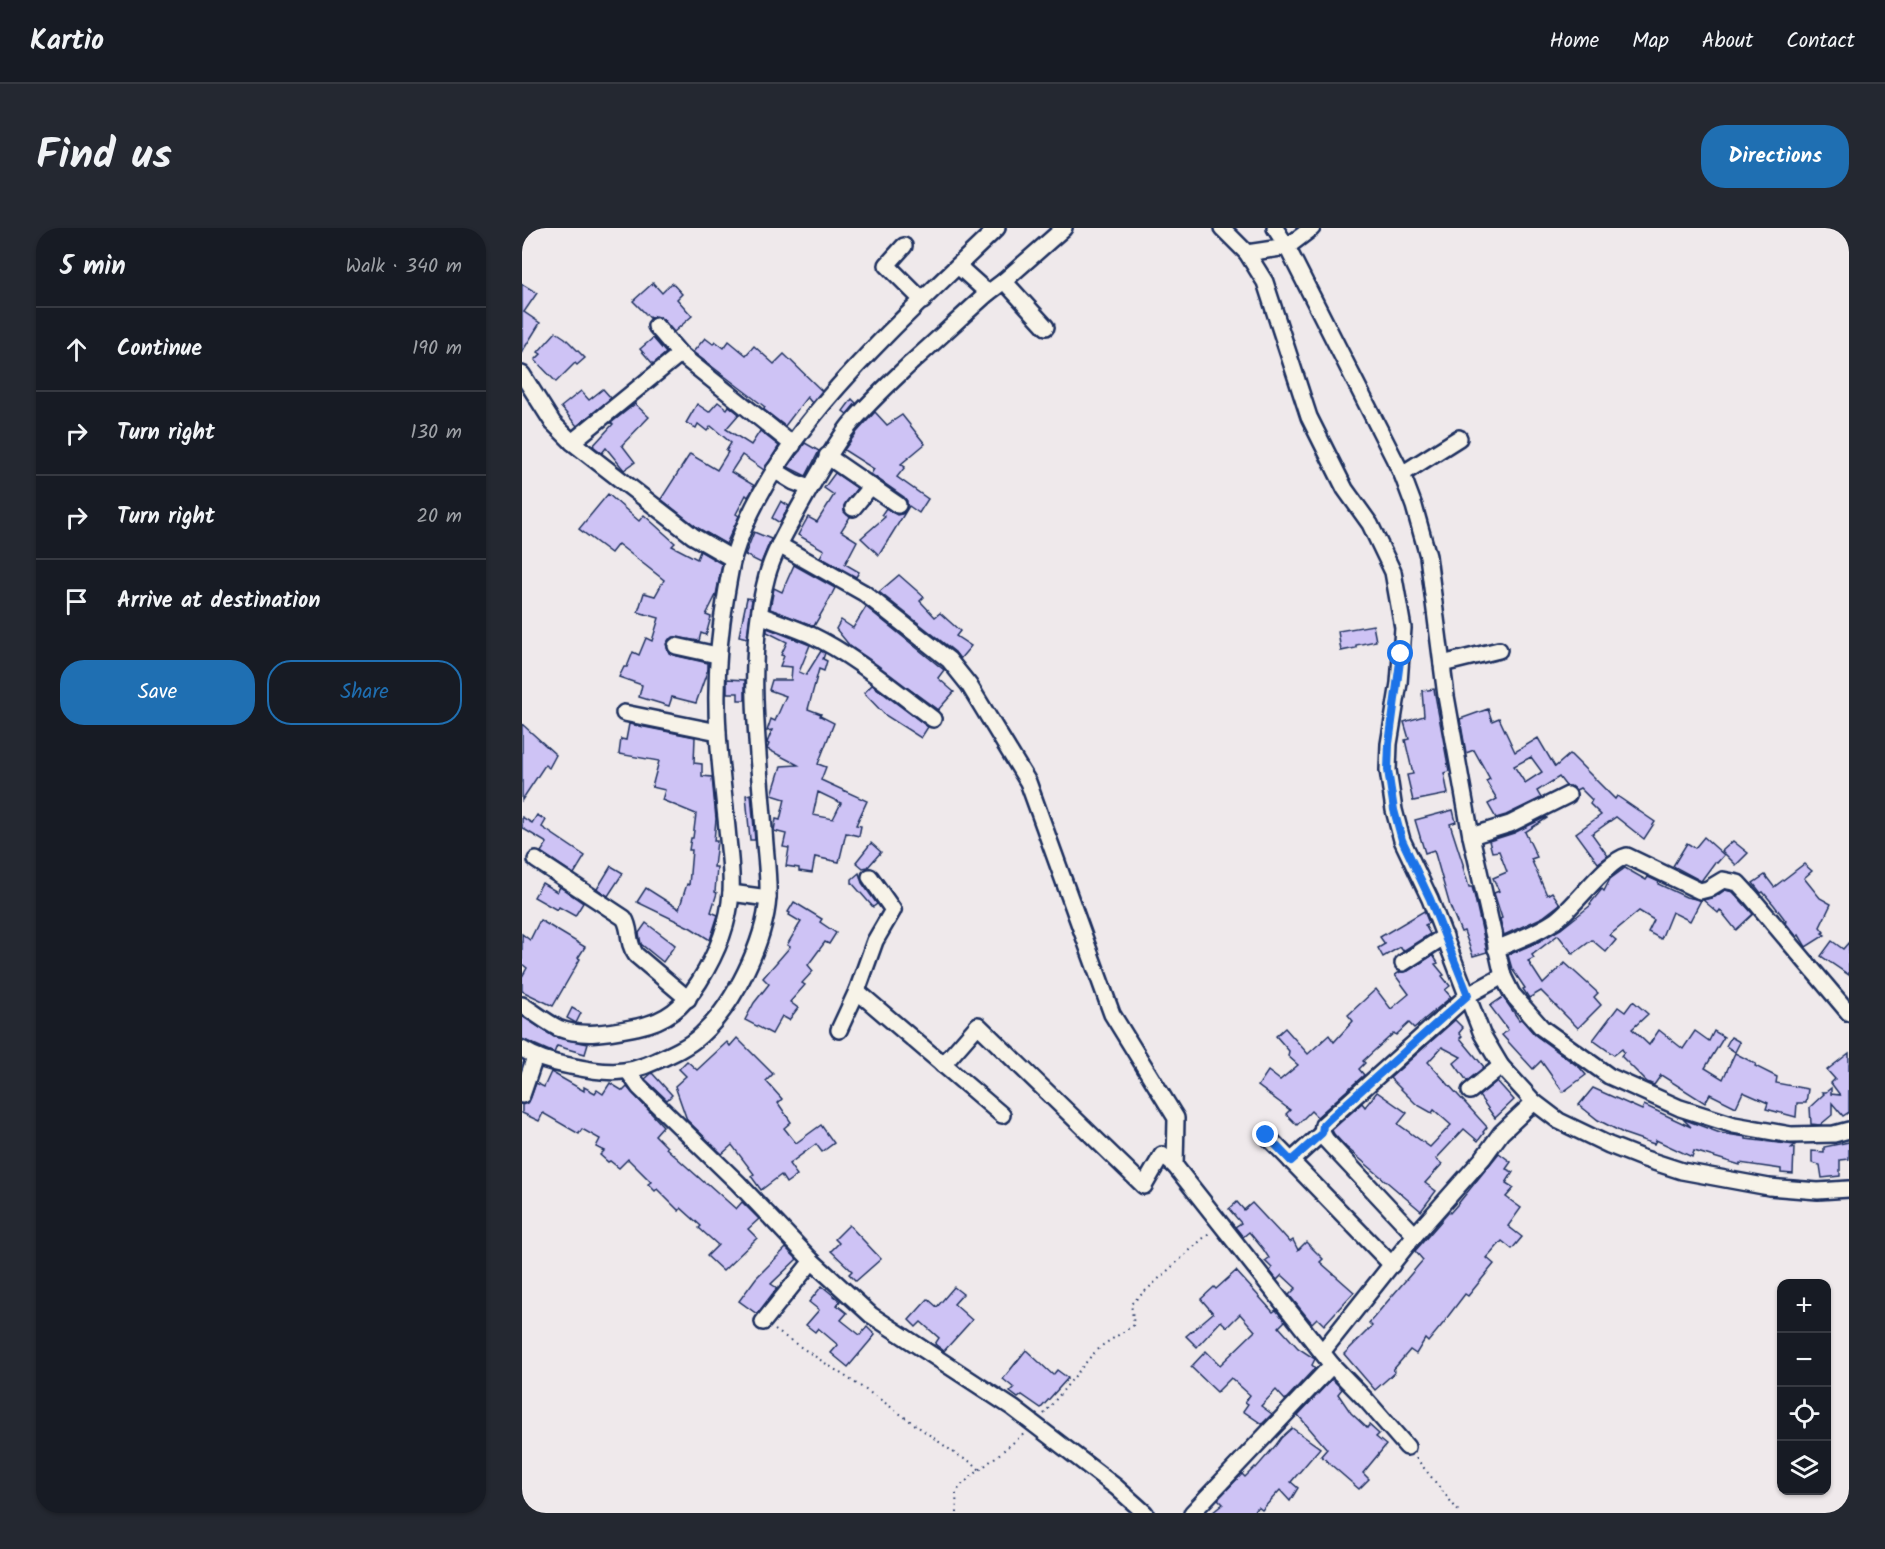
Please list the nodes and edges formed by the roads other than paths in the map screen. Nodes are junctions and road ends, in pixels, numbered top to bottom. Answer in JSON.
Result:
{"nodes":[{"id":1,"x":997,"y":228,"type":"edge"},
{"id":2,"x":1064,"y":228,"type":"edge"},
{"id":3,"x":1222,"y":228,"type":"edge"},
{"id":4,"x":1275,"y":228,"type":"edge"},
{"id":5,"x":1312,"y":228,"type":"edge"},
{"id":6,"x":904,"y":246,"type":"dead end"},
{"id":7,"x":1282,"y":247,"type":"junction"},
{"id":8,"x":1253,"y":252,"type":"junction"},
{"id":9,"x":974,"y":280,"type":"junction"},
{"id":10,"x":1004,"y":281,"type":"junction"},
{"id":11,"x":923,"y":300,"type":"junction"},
{"id":12,"x":656,"y":326,"type":"dead end"},
{"id":13,"x":1046,"y":327,"type":"dead end"},
{"id":14,"x":680,"y":354,"type":"junction"},
{"id":15,"x":522,"y":374,"type":"edge"},
{"id":16,"x":1459,"y":438,"type":"dead end"},
{"id":17,"x":572,"y":442,"type":"junction"},
{"id":18,"x":793,"y":445,"type":"junction"},
{"id":19,"x":827,"y":456,"type":"junction"},
{"id":20,"x":1402,"y":474,"type":"junction"},
{"id":21,"x":784,"y":476,"type":"junction"},
{"id":22,"x":871,"y":486,"type":"junction"},
{"id":23,"x":810,"y":488,"type":"junction"},
{"id":24,"x":898,"y":505,"type":"dead end"},
{"id":25,"x":853,"y":508,"type":"dead end"},
{"id":26,"x":779,"y":545,"type":"junction"},
{"id":27,"x":733,"y":559,"type":"junction"},
{"id":28,"x":760,"y":615,"type":"junction"},
{"id":29,"x":676,"y":646,"type":"dead end"},
{"id":30,"x":1499,"y":650,"type":"dead end"},
{"id":31,"x":717,"y":655,"type":"junction"},
{"id":32,"x":1442,"y":664,"type":"junction"},
{"id":33,"x":624,"y":713,"type":"dead end"},
{"id":34,"x":933,"y":719,"type":"dead end"},
{"id":35,"x":718,"y":732,"type":"junction"},
{"id":36,"x":1568,"y":795,"type":"dead end"},
{"id":37,"x":1471,"y":836,"type":"junction"},
{"id":38,"x":536,"y":860,"type":"dead end"},
{"id":39,"x":870,"y":877,"type":"dead end"},
{"id":40,"x":737,"y":894,"type":"junction"},
{"id":41,"x":764,"y":897,"type":"junction"},
{"id":42,"x":1445,"y":936,"type":"junction"},
{"id":43,"x":1496,"y":949,"type":"junction"},
{"id":44,"x":1403,"y":963,"type":"dead end"},
{"id":45,"x":1484,"y":985,"type":"junction"},
{"id":46,"x":857,"y":991,"type":"junction"},
{"id":47,"x":688,"y":999,"type":"junction"},
{"id":48,"x":522,"y":1005,"type":"edge"},
{"id":49,"x":1849,"y":1013,"type":"edge"},
{"id":50,"x":838,"y":1030,"type":"dead end"},
{"id":51,"x":530,"y":1057,"type":"edge"},
{"id":52,"x":943,"y":1065,"type":"junction"},
{"id":53,"x":1501,"y":1066,"type":"junction"},
{"id":54,"x":633,"y":1078,"type":"junction"},
{"id":55,"x":524,"y":1090,"type":"edge"},
{"id":56,"x":1470,"y":1091,"type":"dead end"},
{"id":57,"x":1534,"y":1102,"type":"junction"},
{"id":58,"x":1002,"y":1115,"type":"dead end"},
{"id":59,"x":1849,"y":1130,"type":"edge"},
{"id":60,"x":1322,"y":1133,"type":"junction"},
{"id":61,"x":1266,"y":1135,"type":"dead end"},
{"id":62,"x":1291,"y":1161,"type":"junction"},
{"id":63,"x":1175,"y":1166,"type":"junction"},
{"id":64,"x":1849,"y":1189,"type":"edge"},
{"id":65,"x":1415,"y":1235,"type":"junction"},
{"id":66,"x":812,"y":1261,"type":"junction"},
{"id":67,"x":1392,"y":1265,"type":"junction"},
{"id":68,"x":763,"y":1322,"type":"road end"},
{"id":69,"x":1322,"y":1352,"type":"junction"},
{"id":70,"x":1332,"y":1365,"type":"junction"},
{"id":71,"x":1407,"y":1447,"type":"road end"},
{"id":72,"x":1145,"y":1513,"type":"edge"},
{"id":73,"x":1192,"y":1513,"type":"edge"}],
"edges":[{"from":1,"to":9,"type":"street"},
{"from":2,"to":10,"type":"street"},
{"from":3,"to":8,"type":"street"},
{"from":4,"to":7,"type":"street"},
{"from":5,"to":7,"type":"street"},
{"from":6,"to":11,"type":"street"},
{"from":7,"to":8,"type":"street"},
{"from":7,"to":20,"type":"street"},
{"from":8,"to":42,"type":"street"},
{"from":9,"to":10,"type":"street"},
{"from":9,"to":11,"type":"street"},
{"from":9,"to":19,"type":"street"},
{"from":10,"to":13,"type":"street"},
{"from":11,"to":18,"type":"street"},
{"from":12,"to":14,"type":"street"},
{"from":14,"to":17,"type":"street"},
{"from":14,"to":18,"type":"street"},
{"from":15,"to":17,"type":"street"},
{"from":16,"to":20,"type":"street"},
{"from":17,"to":27,"type":"street"},
{"from":18,"to":21,"type":"street"},
{"from":19,"to":22,"type":"street"},
{"from":19,"to":23,"type":"street"},
{"from":20,"to":32,"type":"street"},
{"from":21,"to":23,"type":"street"},
{"from":21,"to":27,"type":"street"},
{"from":22,"to":24,"type":"street"},
{"from":22,"to":25,"type":"street"},
{"from":23,"to":26,"type":"street"},
{"from":26,"to":28,"type":"street"},
{"from":26,"to":63,"type":"street"},
{"from":27,"to":31,"type":"street"},
{"from":28,"to":34,"type":"street"},
{"from":28,"to":41,"type":"street"},
{"from":29,"to":31,"type":"street"},
{"from":30,"to":32,"type":"street"},
{"from":31,"to":35,"type":"street"},
{"from":32,"to":37,"type":"street"},
{"from":33,"to":35,"type":"street"},
{"from":35,"to":40,"type":"street"},
{"from":36,"to":37,"type":"street"},
{"from":37,"to":43,"type":"street"},
{"from":38,"to":47,"type":"street"},
{"from":39,"to":46,"type":"street"},
{"from":40,"to":41,"type":"street"},
{"from":40,"to":47,"type":"street"},
{"from":41,"to":54,"type":"street"},
{"from":42,"to":44,"type":"street"},
{"from":42,"to":45,"type":"street"},
{"from":43,"to":45,"type":"street"},
{"from":43,"to":49,"type":"street"},
{"from":45,"to":53,"type":"street"},
{"from":45,"to":59,"type":"street"},
{"from":45,"to":60,"type":"street"},
{"from":46,"to":50,"type":"street"},
{"from":46,"to":52,"type":"street"},
{"from":47,"to":48,"type":"street"},
{"from":51,"to":54,"type":"street"},
{"from":51,"to":55,"type":"street"},
{"from":52,"to":58,"type":"street"},
{"from":52,"to":63,"type":"street"},
{"from":53,"to":56,"type":"street"},
{"from":53,"to":57,"type":"street"},
{"from":54,"to":66,"type":"street"},
{"from":57,"to":64,"type":"street"},
{"from":57,"to":65,"type":"street"},
{"from":60,"to":62,"type":"street"},
{"from":60,"to":65,"type":"street"},
{"from":61,"to":62,"type":"street"},
{"from":62,"to":67,"type":"street"},
{"from":63,"to":69,"type":"street"},
{"from":65,"to":67,"type":"street"},
{"from":66,"to":68,"type":"street"},
{"from":66,"to":72,"type":"street"},
{"from":67,"to":69,"type":"street"},
{"from":69,"to":70,"type":"street"},
{"from":70,"to":71,"type":"street"},
{"from":70,"to":73,"type":"street"}]}
